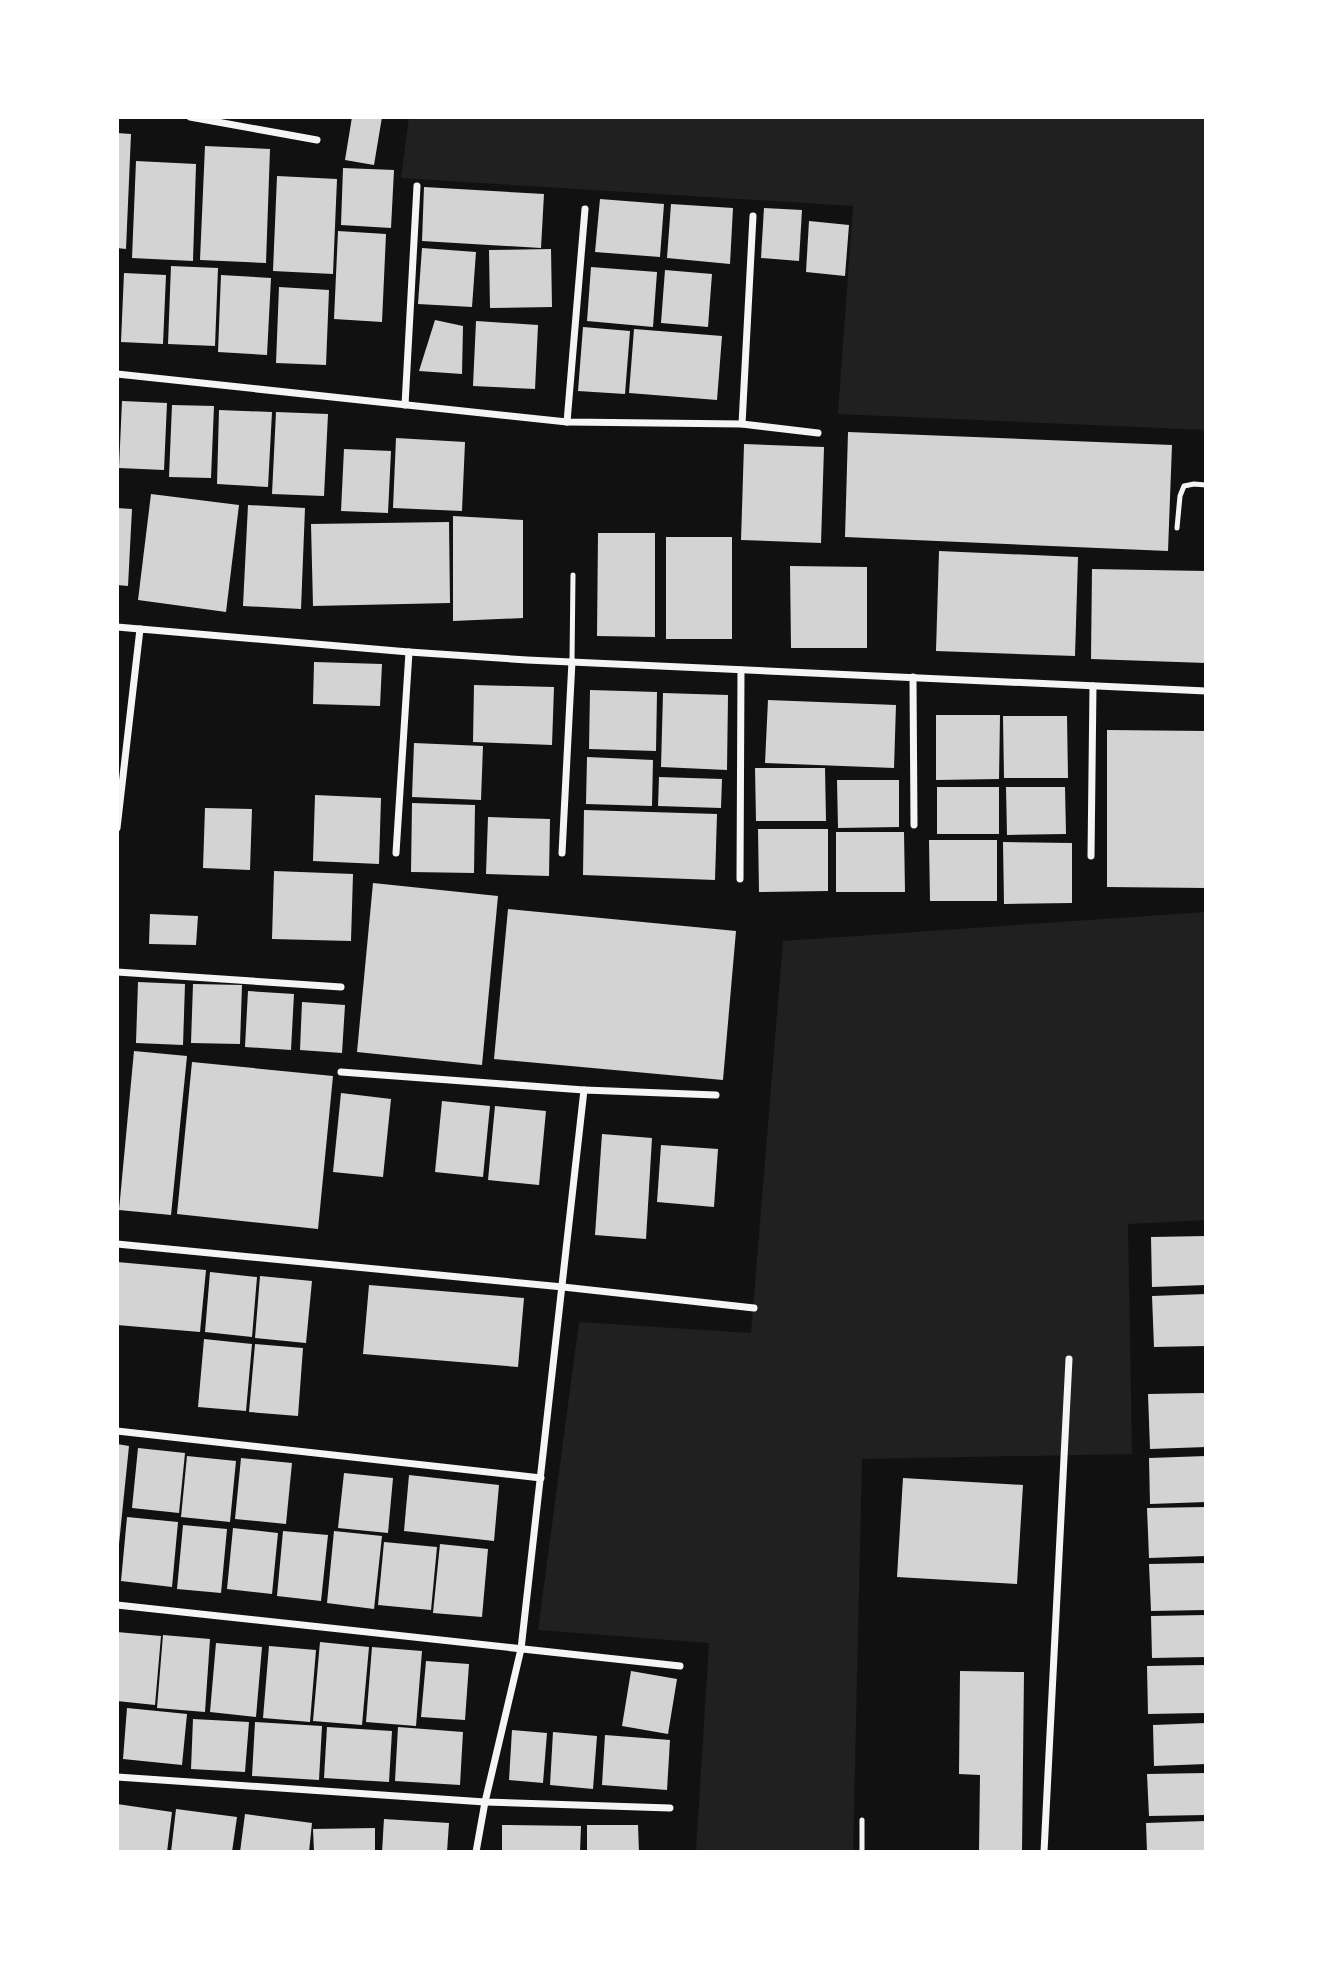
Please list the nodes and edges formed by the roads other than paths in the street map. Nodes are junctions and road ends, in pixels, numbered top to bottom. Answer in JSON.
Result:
{"nodes":[{"id":1,"x":190,"y":117,"type":"edge"},
{"id":2,"x":317,"y":140,"type":"dead end"},
{"id":3,"x":417,"y":186,"type":"dead end"},
{"id":4,"x":586,"y":209,"type":"dead end"},
{"id":5,"x":753,"y":216,"type":"dead end"},
{"id":6,"x":117,"y":374,"type":"edge"},
{"id":7,"x":405,"y":405,"type":"junction"},
{"id":8,"x":567,"y":422,"type":"junction"},
{"id":9,"x":742,"y":424,"type":"junction"},
{"id":10,"x":818,"y":433,"type":"dead end"},
{"id":11,"x":1206,"y":485,"type":"edge"},
{"id":12,"x":1177,"y":528,"type":"dead end"},
{"id":13,"x":573,"y":575,"type":"dead end"},
{"id":14,"x":117,"y":627,"type":"edge"},
{"id":15,"x":140,"y":629,"type":"junction"},
{"id":16,"x":409,"y":652,"type":"junction"},
{"id":17,"x":572,"y":661,"type":"junction"},
{"id":18,"x":741,"y":670,"type":"junction"},
{"id":19,"x":913,"y":677,"type":"junction"},
{"id":20,"x":1093,"y":686,"type":"junction"},
{"id":21,"x":1206,"y":691,"type":"edge"},
{"id":22,"x":914,"y":825,"type":"dead end"},
{"id":23,"x":117,"y":828,"type":"edge"},
{"id":24,"x":396,"y":853,"type":"dead end"},
{"id":25,"x":562,"y":853,"type":"dead end"},
{"id":26,"x":1091,"y":856,"type":"dead end"},
{"id":27,"x":740,"y":879,"type":"dead end"},
{"id":28,"x":117,"y":972,"type":"edge"},
{"id":29,"x":341,"y":987,"type":"dead end"},
{"id":30,"x":341,"y":1072,"type":"dead end"},
{"id":31,"x":584,"y":1090,"type":"junction"},
{"id":32,"x":716,"y":1095,"type":"dead end"},
{"id":33,"x":117,"y":1244,"type":"edge"},
{"id":34,"x":563,"y":1287,"type":"junction"},
{"id":35,"x":754,"y":1308,"type":"dead end"},
{"id":36,"x":1069,"y":1359,"type":"dead end"},
{"id":37,"x":117,"y":1431,"type":"edge"},
{"id":38,"x":541,"y":1478,"type":"junction"},
{"id":39,"x":117,"y":1605,"type":"edge"},
{"id":40,"x":521,"y":1649,"type":"junction"},
{"id":41,"x":680,"y":1666,"type":"dead end"},
{"id":42,"x":117,"y":1777,"type":"edge"},
{"id":43,"x":485,"y":1802,"type":"junction"},
{"id":44,"x":670,"y":1808,"type":"dead end"},
{"id":45,"x":862,"y":1820,"type":"dead end"},
{"id":46,"x":476,"y":1852,"type":"edge"},
{"id":47,"x":862,"y":1852,"type":"edge"},
{"id":48,"x":1044,"y":1852,"type":"edge"}],
"edges":[{"from":1,"to":2,"type":"street"},
{"from":3,"to":7,"type":"street"},
{"from":4,"to":8,"type":"street"},
{"from":5,"to":9,"type":"street"},
{"from":6,"to":7,"type":"street"},
{"from":7,"to":8,"type":"street"},
{"from":8,"to":9,"type":"street"},
{"from":9,"to":10,"type":"street"},
{"from":11,"to":12,"type":"lane"},
{"from":13,"to":17,"type":"lane"},
{"from":14,"to":15,"type":"street"},
{"from":15,"to":16,"type":"street"},
{"from":15,"to":23,"type":"street"},
{"from":16,"to":17,"type":"street"},
{"from":16,"to":24,"type":"street"},
{"from":17,"to":18,"type":"street"},
{"from":17,"to":25,"type":"street"},
{"from":18,"to":19,"type":"street"},
{"from":18,"to":27,"type":"street"},
{"from":19,"to":20,"type":"street"},
{"from":19,"to":22,"type":"street"},
{"from":20,"to":21,"type":"street"},
{"from":20,"to":26,"type":"street"},
{"from":28,"to":29,"type":"street"},
{"from":30,"to":31,"type":"street"},
{"from":31,"to":32,"type":"street"},
{"from":31,"to":34,"type":"street"},
{"from":33,"to":34,"type":"street"},
{"from":34,"to":35,"type":"street"},
{"from":34,"to":38,"type":"street"},
{"from":36,"to":48,"type":"street"},
{"from":37,"to":38,"type":"street"},
{"from":38,"to":40,"type":"street"},
{"from":39,"to":40,"type":"street"},
{"from":40,"to":41,"type":"street"},
{"from":40,"to":43,"type":"street"},
{"from":42,"to":43,"type":"street"},
{"from":43,"to":44,"type":"street"},
{"from":43,"to":46,"type":"street"},
{"from":45,"to":47,"type":"lane"}]}
